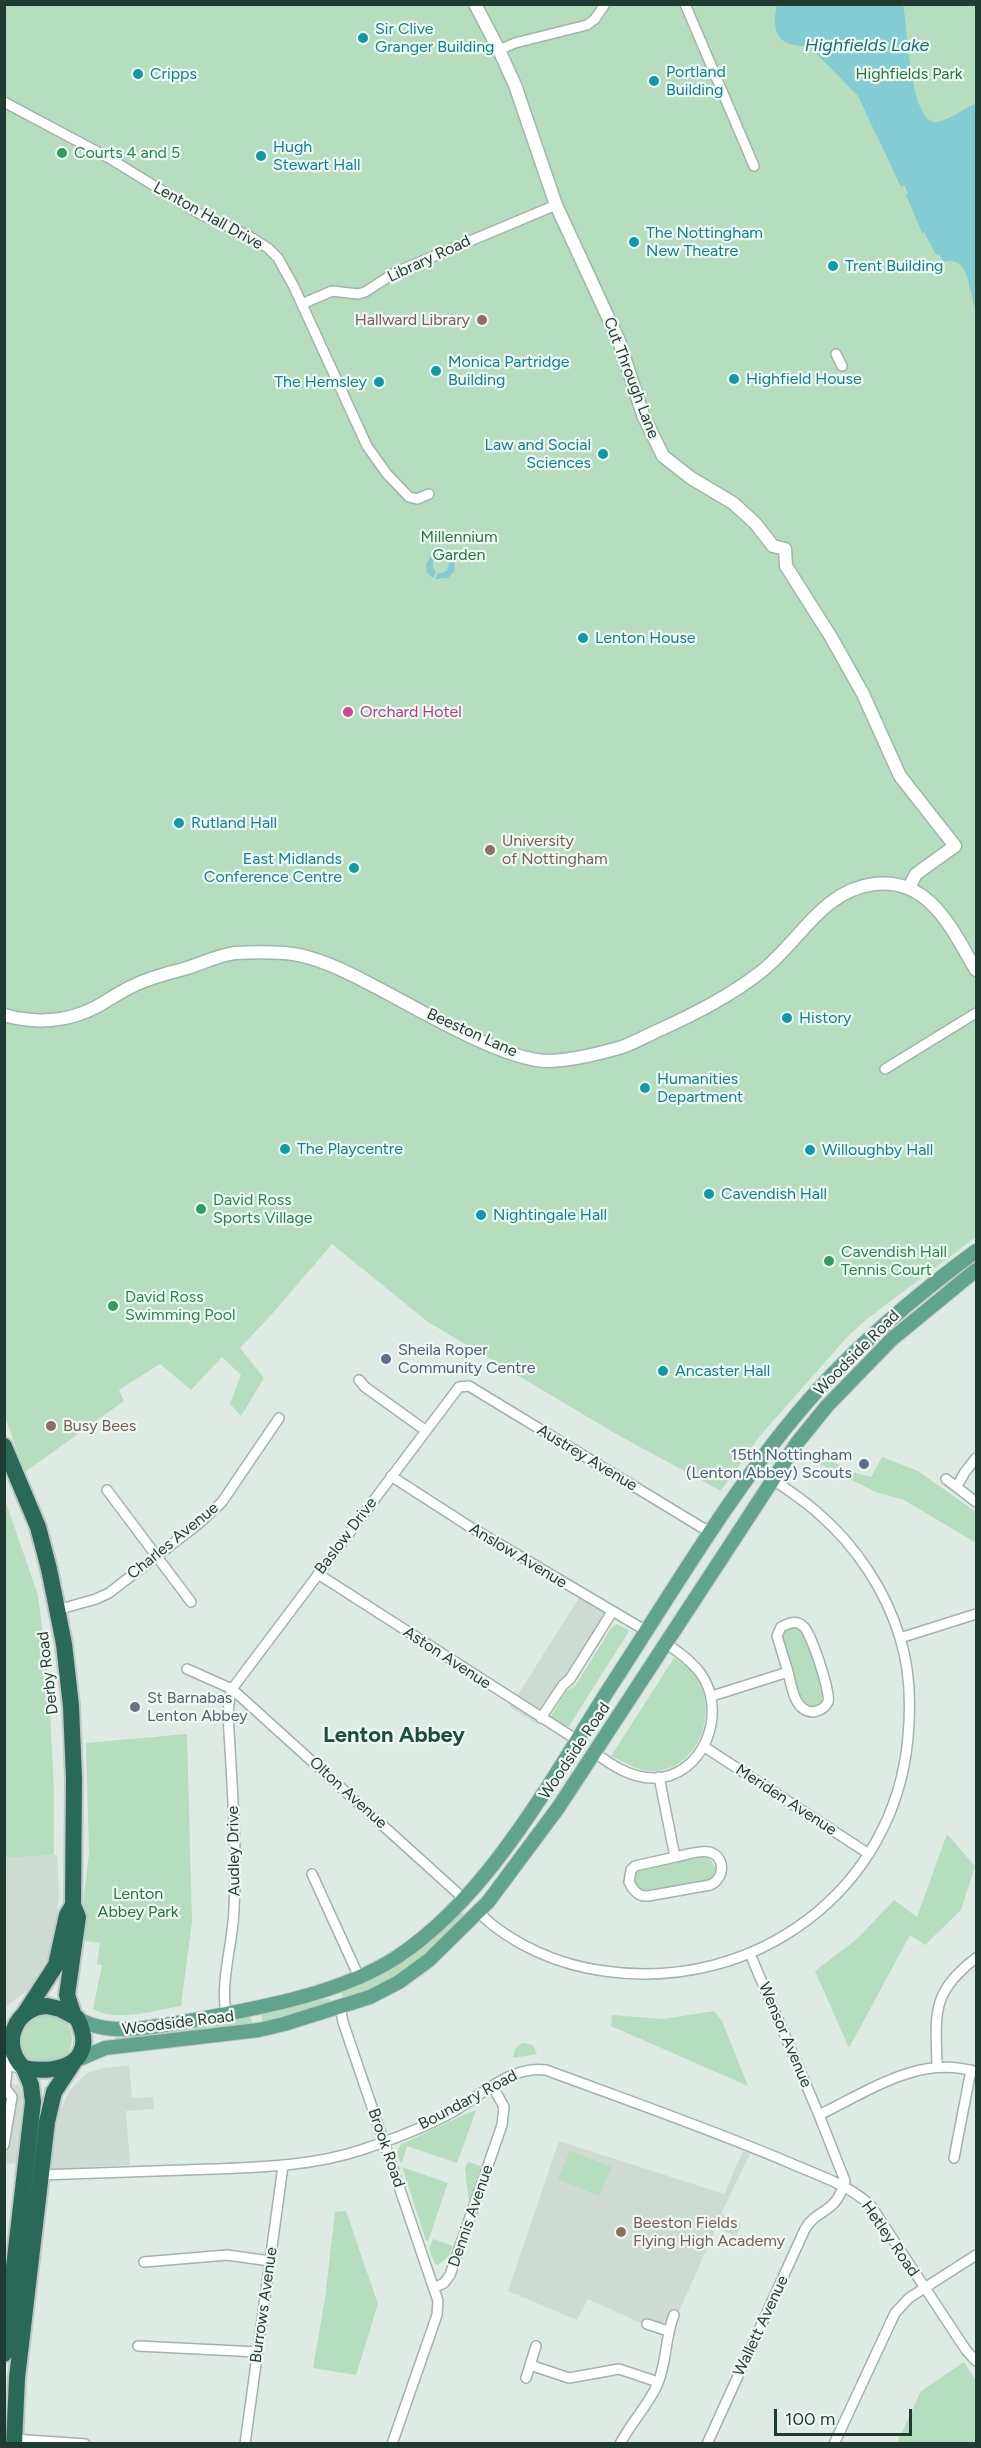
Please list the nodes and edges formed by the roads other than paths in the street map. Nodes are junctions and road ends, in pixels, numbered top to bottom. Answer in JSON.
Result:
{"nodes":[{"id":1,"x":475,"y":4,"type":"edge"},
{"id":2,"x":605,"y":4,"type":"edge"},
{"id":3,"x":685,"y":4,"type":"edge"},
{"id":4,"x":499,"y":50,"type":"junction"},
{"id":5,"x":4,"y":102,"type":"edge"},
{"id":6,"x":754,"y":166,"type":"dead end"},
{"id":7,"x":556,"y":205,"type":"junction"},
{"id":8,"x":302,"y":304,"type":"junction"},
{"id":9,"x":837,"y":354,"type":"dead end"},
{"id":10,"x":842,"y":366,"type":"dead end"},
{"id":11,"x":429,"y":494,"type":"dead end"},
{"id":12,"x":909,"y":887,"type":"junction"},
{"id":13,"x":976,"y":970,"type":"edge"},
{"id":14,"x":976,"y":1013,"type":"edge"},
{"id":15,"x":4,"y":1016,"type":"edge"},
{"id":16,"x":885,"y":1069,"type":"dead end"},
{"id":17,"x":976,"y":1251,"type":"edge"},
{"id":18,"x":976,"y":1270,"type":"edge"},
{"id":19,"x":359,"y":1380,"type":"dead end"},
{"id":20,"x":462,"y":1385,"type":"joint"},
{"id":21,"x":279,"y":1418,"type":"dead end"},
{"id":22,"x":425,"y":1431,"type":"junction"},
{"id":23,"x":265,"y":1440,"type":"junction"},
{"id":24,"x":274,"y":1445,"type":"dead end"},
{"id":25,"x":4,"y":1446,"type":"edge"},
{"id":26,"x":976,"y":1458,"type":"edge"},
{"id":27,"x":755,"y":1467,"type":"junction"},
{"id":28,"x":391,"y":1476,"type":"junction"},
{"id":29,"x":772,"y":1479,"type":"junction"},
{"id":30,"x":946,"y":1479,"type":"dead end"},
{"id":31,"x":957,"y":1486,"type":"junction"},
{"id":32,"x":107,"y":1490,"type":"dead end"},
{"id":33,"x":976,"y":1502,"type":"edge"},
{"id":34,"x":712,"y":1531,"type":"junction"},
{"id":35,"x":157,"y":1557,"type":"junction"},
{"id":36,"x":318,"y":1574,"type":"junction"},
{"id":37,"x":191,"y":1602,"type":"dead end"},
{"id":38,"x":57,"y":1610,"type":"junction"},
{"id":39,"x":612,"y":1612,"type":"junction"},
{"id":40,"x":976,"y":1614,"type":"edge"},
{"id":41,"x":648,"y":1632,"type":"junction"},
{"id":42,"x":900,"y":1638,"type":"junction"},
{"id":43,"x":666,"y":1643,"type":"junction"},
{"id":44,"x":187,"y":1669,"type":"dead end"},
{"id":45,"x":788,"y":1672,"type":"junction"},
{"id":46,"x":232,"y":1689,"type":"junction"},
{"id":47,"x":712,"y":1695,"type":"junction"},
{"id":48,"x":541,"y":1718,"type":"junction"},
{"id":49,"x":577,"y":1740,"type":"junction"},
{"id":50,"x":703,"y":1746,"type":"junction"},
{"id":51,"x":594,"y":1752,"type":"junction"},
{"id":52,"x":659,"y":1777,"type":"junction"},
{"id":53,"x":869,"y":1854,"type":"junction"},
{"id":54,"x":675,"y":1857,"type":"junction"},
{"id":55,"x":312,"y":1874,"type":"dead end"},
{"id":56,"x":463,"y":1898,"type":"junction"},
{"id":57,"x":73,"y":1905,"type":"junction"},
{"id":58,"x":479,"y":1913,"type":"junction"},
{"id":59,"x":750,"y":1954,"type":"junction"},
{"id":60,"x":976,"y":1958,"type":"edge"},
{"id":61,"x":359,"y":1977,"type":"junction"},
{"id":62,"x":323,"y":1989,"type":"junction"},
{"id":63,"x":340,"y":2007,"type":"junction"},
{"id":64,"x":226,"y":2014,"type":"junction"},
{"id":65,"x":75,"y":2017,"type":"junction"},
{"id":66,"x":16,"y":2020,"type":"edge"},
{"id":67,"x":74,"y":2062,"type":"junction"},
{"id":68,"x":15,"y":2065,"type":"edge"},
{"id":69,"x":937,"y":2067,"type":"junction"},
{"id":70,"x":974,"y":2071,"type":"edge"},
{"id":71,"x":493,"y":2087,"type":"junction"},
{"id":72,"x":819,"y":2115,"type":"junction"},
{"id":73,"x":384,"y":2142,"type":"junction"},
{"id":74,"x":4,"y":2145,"type":"edge"},
{"id":75,"x":954,"y":2158,"type":"dead end"},
{"id":76,"x":283,"y":2166,"type":"junction"},
{"id":77,"x":40,"y":2175,"type":"junction"},
{"id":78,"x":843,"y":2187,"type":"junction"},
{"id":79,"x":976,"y":2255,"type":"edge"},
{"id":80,"x":270,"y":2261,"type":"junction"},
{"id":81,"x":144,"y":2262,"type":"dead end"},
{"id":82,"x":434,"y":2288,"type":"junction"},
{"id":83,"x":925,"y":2288,"type":"junction"},
{"id":84,"x":674,"y":2314,"type":"dead end"},
{"id":85,"x":647,"y":2324,"type":"dead end"},
{"id":86,"x":668,"y":2331,"type":"junction"},
{"id":87,"x":138,"y":2346,"type":"dead end"},
{"id":88,"x":536,"y":2346,"type":"dead end"},
{"id":89,"x":258,"y":2352,"type":"junction"},
{"id":90,"x":4,"y":2354,"type":"edge"},
{"id":91,"x":976,"y":2361,"type":"edge"},
{"id":92,"x":530,"y":2366,"type":"junction"},
{"id":93,"x":526,"y":2378,"type":"dead end"},
{"id":94,"x":658,"y":2382,"type":"junction"},
{"id":95,"x":14,"y":2441,"type":"edge"},
{"id":96,"x":85,"y":2444,"type":"edge"},
{"id":97,"x":245,"y":2444,"type":"edge"},
{"id":98,"x":392,"y":2444,"type":"edge"},
{"id":99,"x":620,"y":2444,"type":"edge"},
{"id":100,"x":707,"y":2444,"type":"edge"},
{"id":101,"x":834,"y":2444,"type":"edge"}],
"edges":[{"from":1,"to":4,"type":"street","name":"Cut Through Lane"},
{"from":2,"to":4,"type":"street"},
{"from":3,"to":6,"type":"street"},
{"from":4,"to":7,"type":"street","name":"Cut Through Lane"},
{"from":5,"to":8,"type":"street","name":"Lenton Hall Drive"},
{"from":7,"to":8,"type":"street","name":"Library Road"},
{"from":7,"to":12,"type":"street","name":"Cut Through Lane"},
{"from":8,"to":11,"type":"street","name":"Lenton Hall Drive"},
{"from":9,"to":10,"type":"street"},
{"from":12,"to":13,"type":"street"},
{"from":12,"to":15,"type":"street","name":"Beeston Lane"},
{"from":14,"to":16,"type":"street"},
{"from":17,"to":27,"type":"main road","name":"Woodside Road"},
{"from":18,"to":29,"type":"main road","name":"Woodside Road"},
{"from":19,"to":22,"type":"street"},
{"from":20,"to":22,"type":"street","name":"Baslow Drive"},
{"from":20,"to":34,"type":"street","name":"Austrey Avenue"},
{"from":21,"to":23,"type":"street","name":"Charles Avenue"},
{"from":22,"to":28,"type":"street","name":"Baslow Drive"},
{"from":23,"to":24,"type":"street"},
{"from":23,"to":35,"type":"street","name":"Charles Avenue"},
{"from":25,"to":38,"type":"highway","name":"Derby Road"},
{"from":26,"to":31,"type":"street"},
{"from":27,"to":29,"type":"main road"},
{"from":27,"to":34,"type":"main road","name":"Woodside Road"},
{"from":28,"to":36,"type":"street","name":"Baslow Drive"},
{"from":28,"to":39,"type":"street","name":"Anslow Avenue"},
{"from":29,"to":42,"type":"street"},
{"from":29,"to":43,"type":"main road","name":"Woodside Road"},
{"from":30,"to":31,"type":"street"},
{"from":31,"to":33,"type":"street"},
{"from":32,"to":35,"type":"street"},
{"from":34,"to":41,"type":"main road","name":"Woodside Road"},
{"from":35,"to":37,"type":"street"},
{"from":35,"to":38,"type":"street","name":"Charles Avenue"},
{"from":36,"to":46,"type":"street","name":"Baslow Drive"},
{"from":36,"to":48,"type":"street","name":"Aston Avenue"},
{"from":38,"to":57,"type":"highway","name":"Derby Road"},
{"from":39,"to":41,"type":"street","name":"Anslow Avenue"},
{"from":39,"to":48,"type":"street"},
{"from":40,"to":42,"type":"street"},
{"from":41,"to":43,"type":"main road"},
{"from":41,"to":49,"type":"main road","name":"Woodside Road"},
{"from":42,"to":53,"type":"street"},
{"from":43,"to":47,"type":"street"},
{"from":43,"to":51,"type":"main road","name":"Woodside Road"},
{"from":44,"to":46,"type":"street","name":"Olton Avenue"},
{"from":45,"to":45,"type":"street"},
{"from":45,"to":47,"type":"street"},
{"from":46,"to":56,"type":"street","name":"Olton Avenue"},
{"from":46,"to":64,"type":"street","name":"Audley Drive"},
{"from":47,"to":50,"type":"street"},
{"from":48,"to":49,"type":"street","name":"Aston Avenue"},
{"from":49,"to":56,"type":"main road","name":"Woodside Road"},
{"from":50,"to":52,"type":"street"},
{"from":50,"to":53,"type":"street","name":"Meriden Avenue"},
{"from":51,"to":52,"type":"street"},
{"from":51,"to":58,"type":"main road","name":"Woodside Road"},
{"from":52,"to":54,"type":"street"},
{"from":53,"to":59,"type":"street"},
{"from":54,"to":54,"type":"street"},
{"from":55,"to":61,"type":"street"},
{"from":56,"to":61,"type":"main road","name":"Woodside Road"},
{"from":57,"to":65,"type":"highway","name":"Derby Road"},
{"from":57,"to":66,"type":"highway","name":"Derby Road"},
{"from":58,"to":59,"type":"street"},
{"from":58,"to":63,"type":"main road","name":"Woodside Road"},
{"from":59,"to":72,"type":"street","name":"Wensor Avenue"},
{"from":60,"to":69,"type":"street"},
{"from":61,"to":62,"type":"main road","name":"Woodside Road"},
{"from":62,"to":63,"type":"main road"},
{"from":62,"to":64,"type":"main road","name":"Woodside Road"},
{"from":63,"to":67,"type":"main road","name":"Woodside Road"},
{"from":63,"to":73,"type":"street","name":"Brook Road"},
{"from":64,"to":65,"type":"main road","name":"Woodside Road"},
{"from":65,"to":66,"type":"highway"},
{"from":65,"to":67,"type":"highway"},
{"from":66,"to":68,"type":"highway"},
{"from":67,"to":68,"type":"highway"},
{"from":67,"to":77,"type":"highway"},
{"from":68,"to":74,"type":"street"},
{"from":68,"to":90,"type":"highway"},
{"from":69,"to":70,"type":"street"},
{"from":69,"to":72,"type":"street"},
{"from":70,"to":75,"type":"street"},
{"from":71,"to":73,"type":"street","name":"Boundary Road"},
{"from":71,"to":78,"type":"street","name":"Boundary Road"},
{"from":71,"to":82,"type":"street","name":"Dennis Avenue"},
{"from":72,"to":78,"type":"street"},
{"from":73,"to":76,"type":"street","name":"Boundary Road"},
{"from":73,"to":82,"type":"street","name":"Brook Road"},
{"from":76,"to":77,"type":"street","name":"Boundary Road"},
{"from":76,"to":80,"type":"street","name":"Burrows Avenue"},
{"from":77,"to":95,"type":"highway"},
{"from":78,"to":83,"type":"street","name":"Hetley Road"},
{"from":78,"to":100,"type":"street","name":"Wallett Avenue"},
{"from":79,"to":83,"type":"street"},
{"from":80,"to":81,"type":"street"},
{"from":80,"to":89,"type":"street","name":"Burrows Avenue"},
{"from":82,"to":98,"type":"street"},
{"from":83,"to":91,"type":"street","name":"Hetley Road"},
{"from":83,"to":101,"type":"street"},
{"from":84,"to":86,"type":"street"},
{"from":85,"to":86,"type":"street"},
{"from":86,"to":94,"type":"street"},
{"from":87,"to":89,"type":"street"},
{"from":88,"to":92,"type":"street"},
{"from":89,"to":97,"type":"street","name":"Burrows Avenue"},
{"from":92,"to":93,"type":"street"},
{"from":92,"to":94,"type":"street"},
{"from":94,"to":99,"type":"street"},
{"from":95,"to":96,"type":"street"}]}
